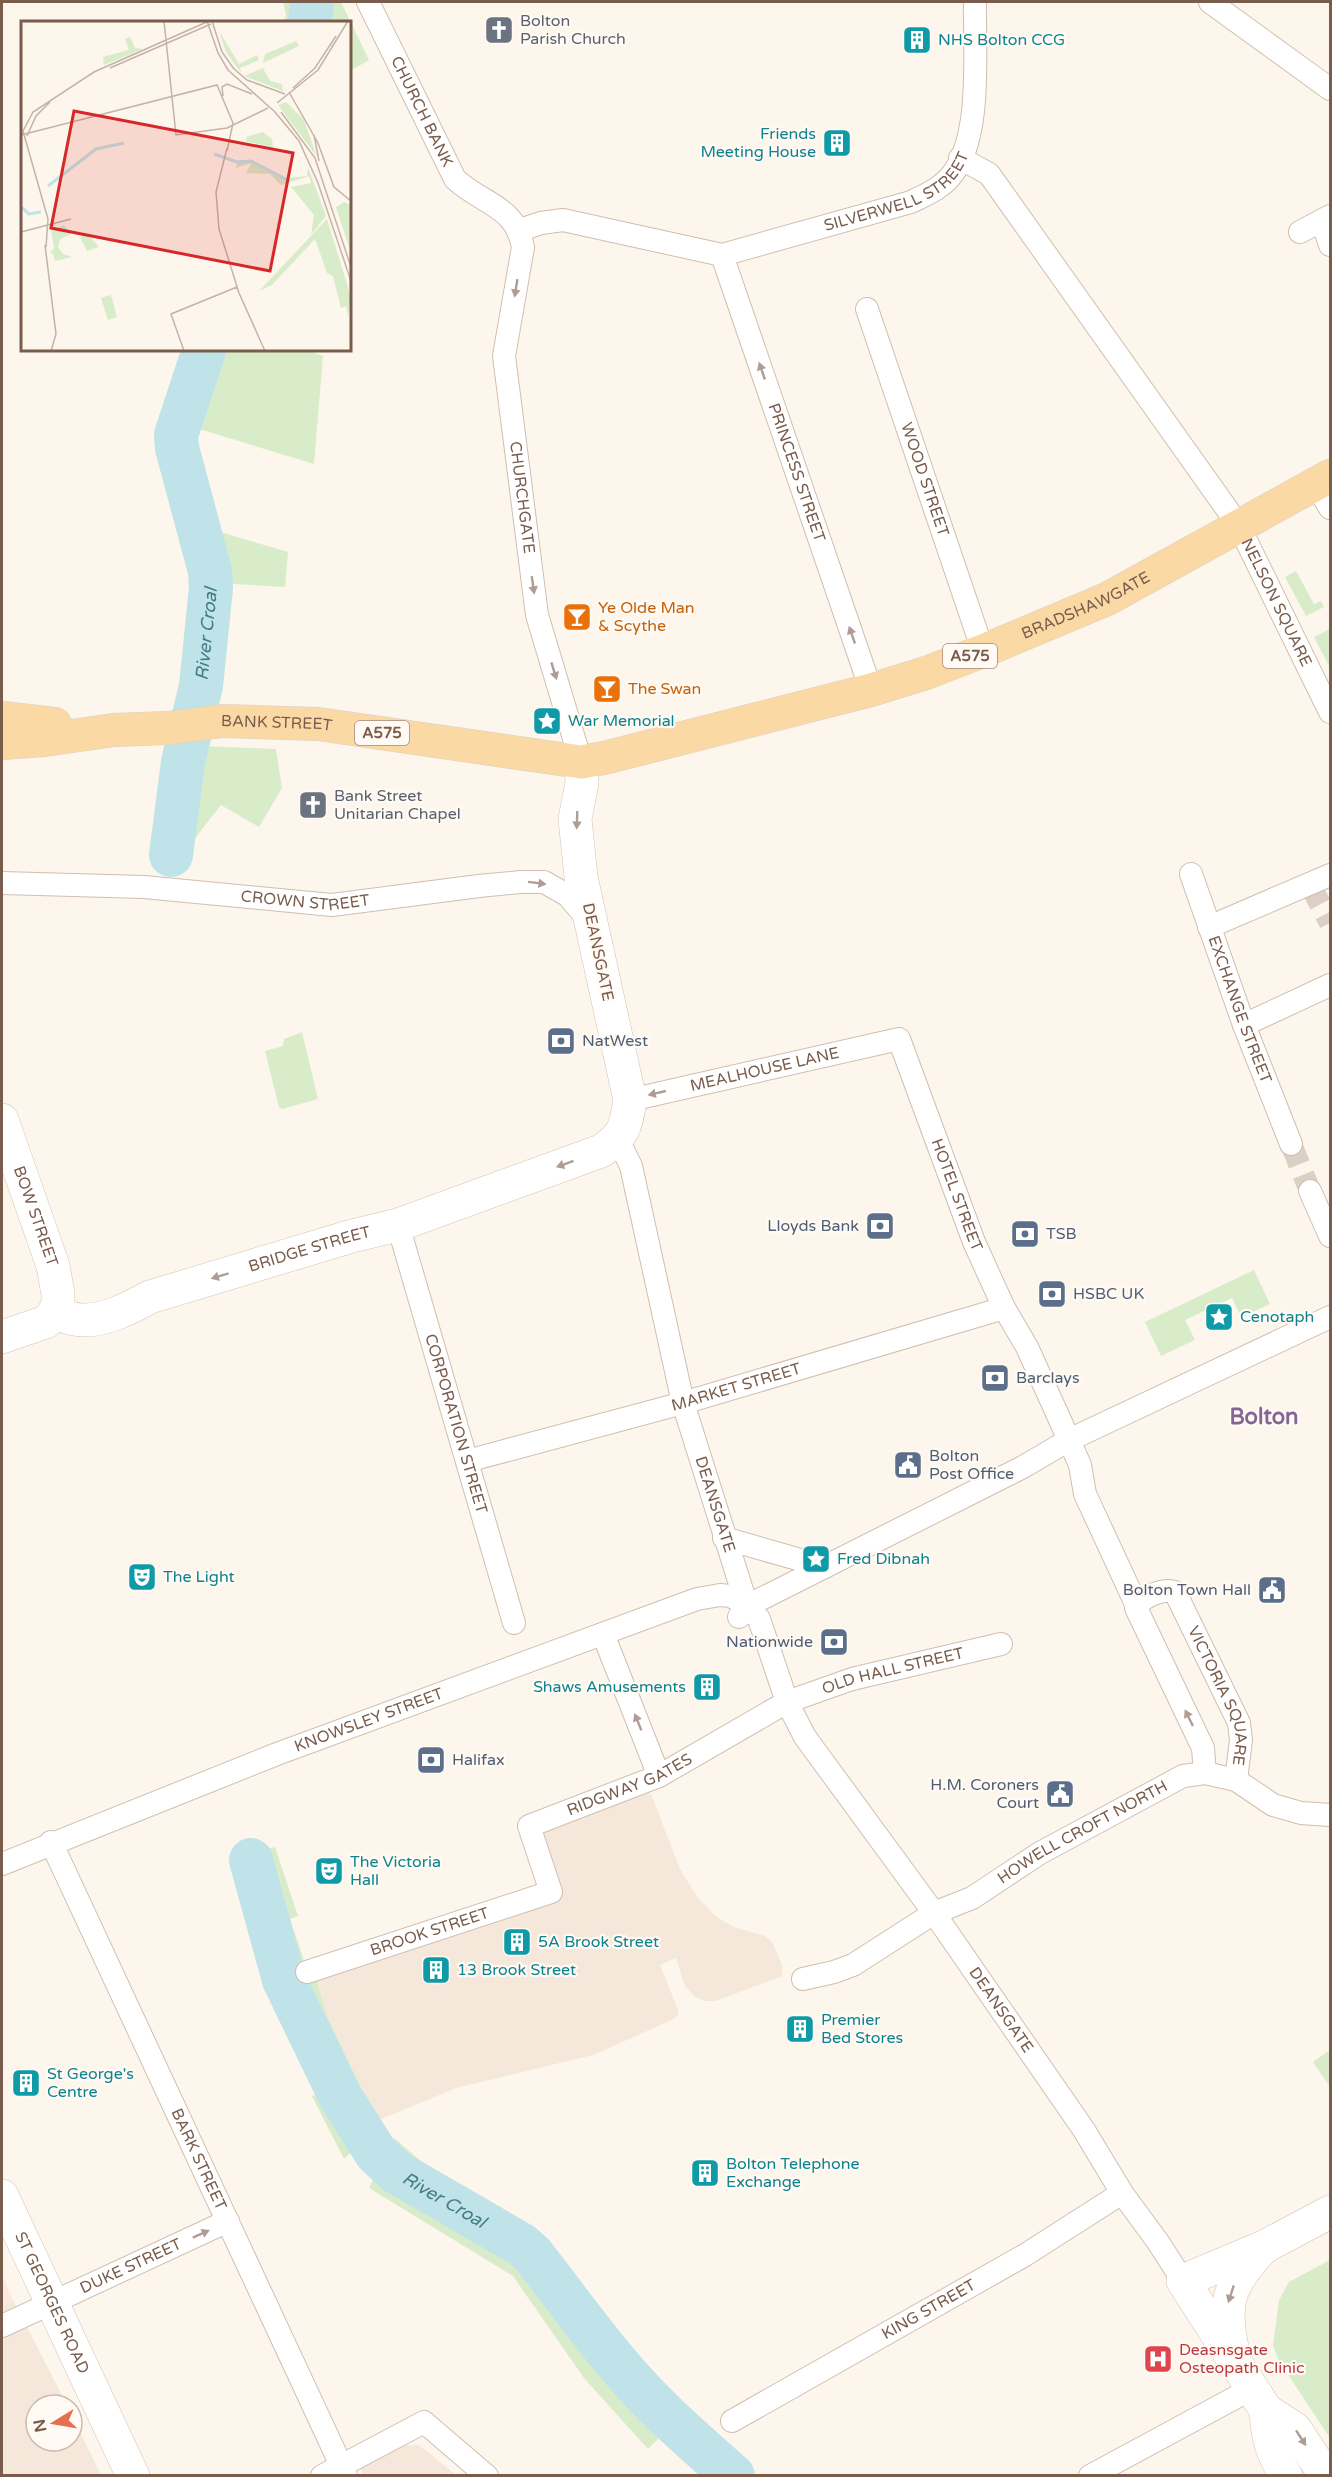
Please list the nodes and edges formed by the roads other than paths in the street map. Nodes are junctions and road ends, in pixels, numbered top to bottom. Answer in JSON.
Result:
{"nodes":[{"id":1,"x":368,"y":2,"type":"edge"},
{"id":2,"x":975,"y":2,"type":"edge"},
{"id":3,"x":1210,"y":2,"type":"edge"},
{"id":4,"x":1330,"y":88,"type":"edge"},
{"id":5,"x":960,"y":158,"type":"junction"},
{"id":6,"x":1326,"y":219,"type":"edge"},
{"id":7,"x":520,"y":230,"type":"junction"},
{"id":8,"x":1300,"y":232,"type":"dead end"},
{"id":9,"x":1330,"y":245,"type":"edge"},
{"id":10,"x":722,"y":255,"type":"junction"},
{"id":11,"x":867,"y":309,"type":"dead end"},
{"id":12,"x":1326,"y":489,"type":"edge"},
{"id":13,"x":1239,"y":526,"type":"junction"},
{"id":14,"x":983,"y":651,"type":"junction"},
{"id":15,"x":871,"y":690,"type":"junction"},
{"id":16,"x":1330,"y":712,"type":"edge"},
{"id":17,"x":2,"y":718,"type":"edge"},
{"id":18,"x":114,"y":730,"type":"junction"},
{"id":19,"x":2,"y":743,"type":"edge"},
{"id":20,"x":581,"y":762,"type":"junction"},
{"id":21,"x":1191,"y":874,"type":"dead end"},
{"id":22,"x":1330,"y":875,"type":"edge"},
{"id":23,"x":2,"y":883,"type":"edge"},
{"id":24,"x":592,"y":924,"type":"junction"},
{"id":25,"x":1209,"y":927,"type":"junction"},
{"id":26,"x":1330,"y":985,"type":"edge"},
{"id":27,"x":1244,"y":1025,"type":"junction"},
{"id":28,"x":899,"y":1039,"type":"joint"},
{"id":29,"x":630,"y":1100,"type":"junction"},
{"id":30,"x":2,"y":1120,"type":"edge"},
{"id":31,"x":1290,"y":1131,"type":"tunnel mouth"},
{"id":32,"x":618,"y":1140,"type":"junction"},
{"id":33,"x":1310,"y":1191,"type":"tunnel mouth"},
{"id":34,"x":398,"y":1225,"type":"junction"},
{"id":35,"x":1330,"y":1236,"type":"edge"},
{"id":36,"x":1004,"y":1308,"type":"junction"},
{"id":37,"x":54,"y":1313,"type":"junction"},
{"id":38,"x":1330,"y":1317,"type":"edge"},
{"id":39,"x":2,"y":1337,"type":"edge"},
{"id":40,"x":683,"y":1403,"type":"junction"},
{"id":41,"x":1069,"y":1440,"type":"junction"},
{"id":42,"x":467,"y":1461,"type":"junction"},
{"id":43,"x":724,"y":1538,"type":"junction"},
{"id":44,"x":825,"y":1567,"type":"junction"},
{"id":45,"x":1136,"y":1604,"type":"junction"},
{"id":46,"x":742,"y":1609,"type":"junction"},
{"id":47,"x":514,"y":1623,"type":"dead end"},
{"id":48,"x":603,"y":1634,"type":"junction"},
{"id":49,"x":1001,"y":1644,"type":"dead end"},
{"id":50,"x":788,"y":1702,"type":"junction"},
{"id":51,"x":1205,"y":1773,"type":"junction"},
{"id":52,"x":660,"y":1776,"type":"junction"},
{"id":53,"x":1236,"y":1780,"type":"junction"},
{"id":54,"x":1330,"y":1815,"type":"edge"},
{"id":55,"x":51,"y":1842,"type":"junction"},
{"id":56,"x":2,"y":1864,"type":"edge"},
{"id":57,"x":551,"y":1892,"type":"joint"},
{"id":58,"x":934,"y":1912,"type":"junction"},
{"id":59,"x":307,"y":1972,"type":"dead end"},
{"id":60,"x":802,"y":1979,"type":"dead end"},
{"id":61,"x":1122,"y":2193,"type":"junction"},
{"id":62,"x":2,"y":2196,"type":"edge"},
{"id":63,"x":1330,"y":2212,"type":"edge"},
{"id":64,"x":228,"y":2222,"type":"junction"},
{"id":65,"x":1264,"y":2247,"type":"junction"},
{"id":66,"x":1183,"y":2280,"type":"junction"},
{"id":67,"x":52,"y":2301,"type":"junction"},
{"id":68,"x":2,"y":2326,"type":"edge"},
{"id":69,"x":1235,"y":2360,"type":"junction"},
{"id":70,"x":1260,"y":2399,"type":"junction"},
{"id":71,"x":732,"y":2421,"type":"dead end"},
{"id":72,"x":337,"y":2472,"type":"edge"},
{"id":73,"x":133,"y":2475,"type":"edge"},
{"id":74,"x":487,"y":2475,"type":"edge"},
{"id":75,"x":1090,"y":2475,"type":"edge"},
{"id":76,"x":1286,"y":2475,"type":"edge"},
{"id":77,"x":1326,"y":2475,"type":"edge"}],
"edges":[{"from":1,"to":7,"type":"street","name":"CHURCH BANK"},
{"from":2,"to":5,"type":"street"},
{"from":3,"to":4,"type":"street"},
{"from":5,"to":10,"type":"street","name":"SILVERWELL STREET"},
{"from":5,"to":13,"type":"street","name":"SILVERWELL STREET"},
{"from":6,"to":8,"type":"street"},
{"from":6,"to":9,"type":"street"},
{"from":7,"to":10,"type":"street","name":"SILVERWELL STREET"},
{"from":7,"to":20,"type":"street","name":"CHURCHGATE","one_way":true},
{"from":15,"to":10,"type":"street","name":"PRINCESS STREET","one_way":true},
{"from":11,"to":14,"type":"street","name":"WOOD STREET"},
{"from":12,"to":13,"type":"main road","name":"BRADSHAWGATE","number":"A575"},
{"from":13,"to":14,"type":"main road","name":"BRADSHAWGATE","number":"A575"},
{"from":13,"to":16,"type":"street","name":"NELSON SQUARE"},
{"from":14,"to":15,"type":"main road","name":"BRADSHAWGATE","number":"A575"},
{"from":15,"to":20,"type":"main road","name":"BRADSHAWGATE","number":"A575"},
{"from":17,"to":18,"type":"main road","number":"A575"},
{"from":18,"to":19,"type":"main road","number":"A575"},
{"from":18,"to":20,"type":"main road","name":"BANK STREET","number":"A575"},
{"from":20,"to":24,"type":"street","name":"DEANSGATE","one_way":true},
{"from":21,"to":25,"type":"street","name":"EXCHANGE STREET"},
{"from":22,"to":25,"type":"street"},
{"from":23,"to":24,"type":"street","name":"CROWN STREET","one_way":true},
{"from":24,"to":29,"type":"street","name":"DEANSGATE"},
{"from":25,"to":27,"type":"street","name":"EXCHANGE STREET"},
{"from":26,"to":27,"type":"street"},
{"from":27,"to":31,"type":"street","name":"EXCHANGE STREET"},
{"from":28,"to":29,"type":"street","name":"MEALHOUSE LANE","one_way":true},
{"from":28,"to":36,"type":"street","name":"HOTEL STREET"},
{"from":29,"to":32,"type":"street","name":"DEANSGATE"},
{"from":30,"to":37,"type":"street","name":"BOW STREET"},
{"from":32,"to":34,"type":"street","name":"BRIDGE STREET","one_way":true},
{"from":32,"to":40,"type":"street","name":"DEANSGATE"},
{"from":33,"to":35,"type":"street"},
{"from":34,"to":37,"type":"street","name":"BRIDGE STREET","one_way":true},
{"from":34,"to":42,"type":"street","name":"CORPORATION STREET"},
{"from":36,"to":40,"type":"street","name":"MARKET STREET"},
{"from":36,"to":41,"type":"street","name":"HOTEL STREET"},
{"from":37,"to":39,"type":"street"},
{"from":38,"to":41,"type":"street"},
{"from":40,"to":42,"type":"street","name":"MARKET STREET"},
{"from":40,"to":43,"type":"street","name":"DEANSGATE"},
{"from":41,"to":44,"type":"street"},
{"from":41,"to":45,"type":"street","name":"HOTEL STREET"},
{"from":42,"to":47,"type":"street","name":"CORPORATION STREET"},
{"from":43,"to":44,"type":"street"},
{"from":43,"to":46,"type":"street","name":"DEANSGATE"},
{"from":44,"to":46,"type":"street"},
{"from":51,"to":45,"type":"street","name":"VICTORIA SQUARE","one_way":true},
{"from":45,"to":53,"type":"street","name":"VICTORIA SQUARE"},
{"from":46,"to":48,"type":"street","name":"KNOWSLEY STREET"},
{"from":46,"to":50,"type":"street","name":"DEANSGATE"},
{"from":52,"to":48,"type":"street","one_way":true},
{"from":48,"to":55,"type":"street","name":"KNOWSLEY STREET"},
{"from":49,"to":50,"type":"street","name":"OLD HALL STREET"},
{"from":50,"to":52,"type":"street","name":"RIDGWAY GATES"},
{"from":50,"to":58,"type":"street","name":"DEANSGATE"},
{"from":51,"to":53,"type":"street","name":"HOWELL CROFT NORTH"},
{"from":51,"to":58,"type":"street","name":"HOWELL CROFT NORTH"},
{"from":52,"to":57,"type":"street","name":"RIDGWAY GATES"},
{"from":53,"to":54,"type":"street"},
{"from":55,"to":56,"type":"street","name":"KNOWSLEY STREET"},
{"from":55,"to":64,"type":"street","name":"BARK STREET"},
{"from":57,"to":59,"type":"street","name":"BROOK STREET"},
{"from":58,"to":60,"type":"street","name":"HOWELL CROFT NORTH"},
{"from":58,"to":61,"type":"street","name":"DEANSGATE"},
{"from":61,"to":66,"type":"street","name":"DEANSGATE"},
{"from":61,"to":71,"type":"street","name":"KING STREET"},
{"from":62,"to":67,"type":"street","name":"ST GEORGES ROAD"},
{"from":63,"to":65,"type":"street"},
{"from":67,"to":64,"type":"street","name":"DUKE STREET","one_way":true},
{"from":64,"to":72,"type":"street","name":"BARK STREET"},
{"from":65,"to":66,"type":"street"},
{"from":65,"to":69,"type":"street","one_way":true},
{"from":66,"to":69,"type":"street","name":"DEANSGATE"},
{"from":67,"to":68,"type":"street","name":"DUKE STREET"},
{"from":67,"to":73,"type":"street","name":"ST GEORGES ROAD"},
{"from":69,"to":70,"type":"street","name":"DEANSGATE"},
{"from":70,"to":75,"type":"street"},
{"from":70,"to":76,"type":"street","name":"DEANSGATE"},
{"from":70,"to":77,"type":"street","name":"DEANSGATE","one_way":true},
{"from":72,"to":74,"type":"street"}]}
